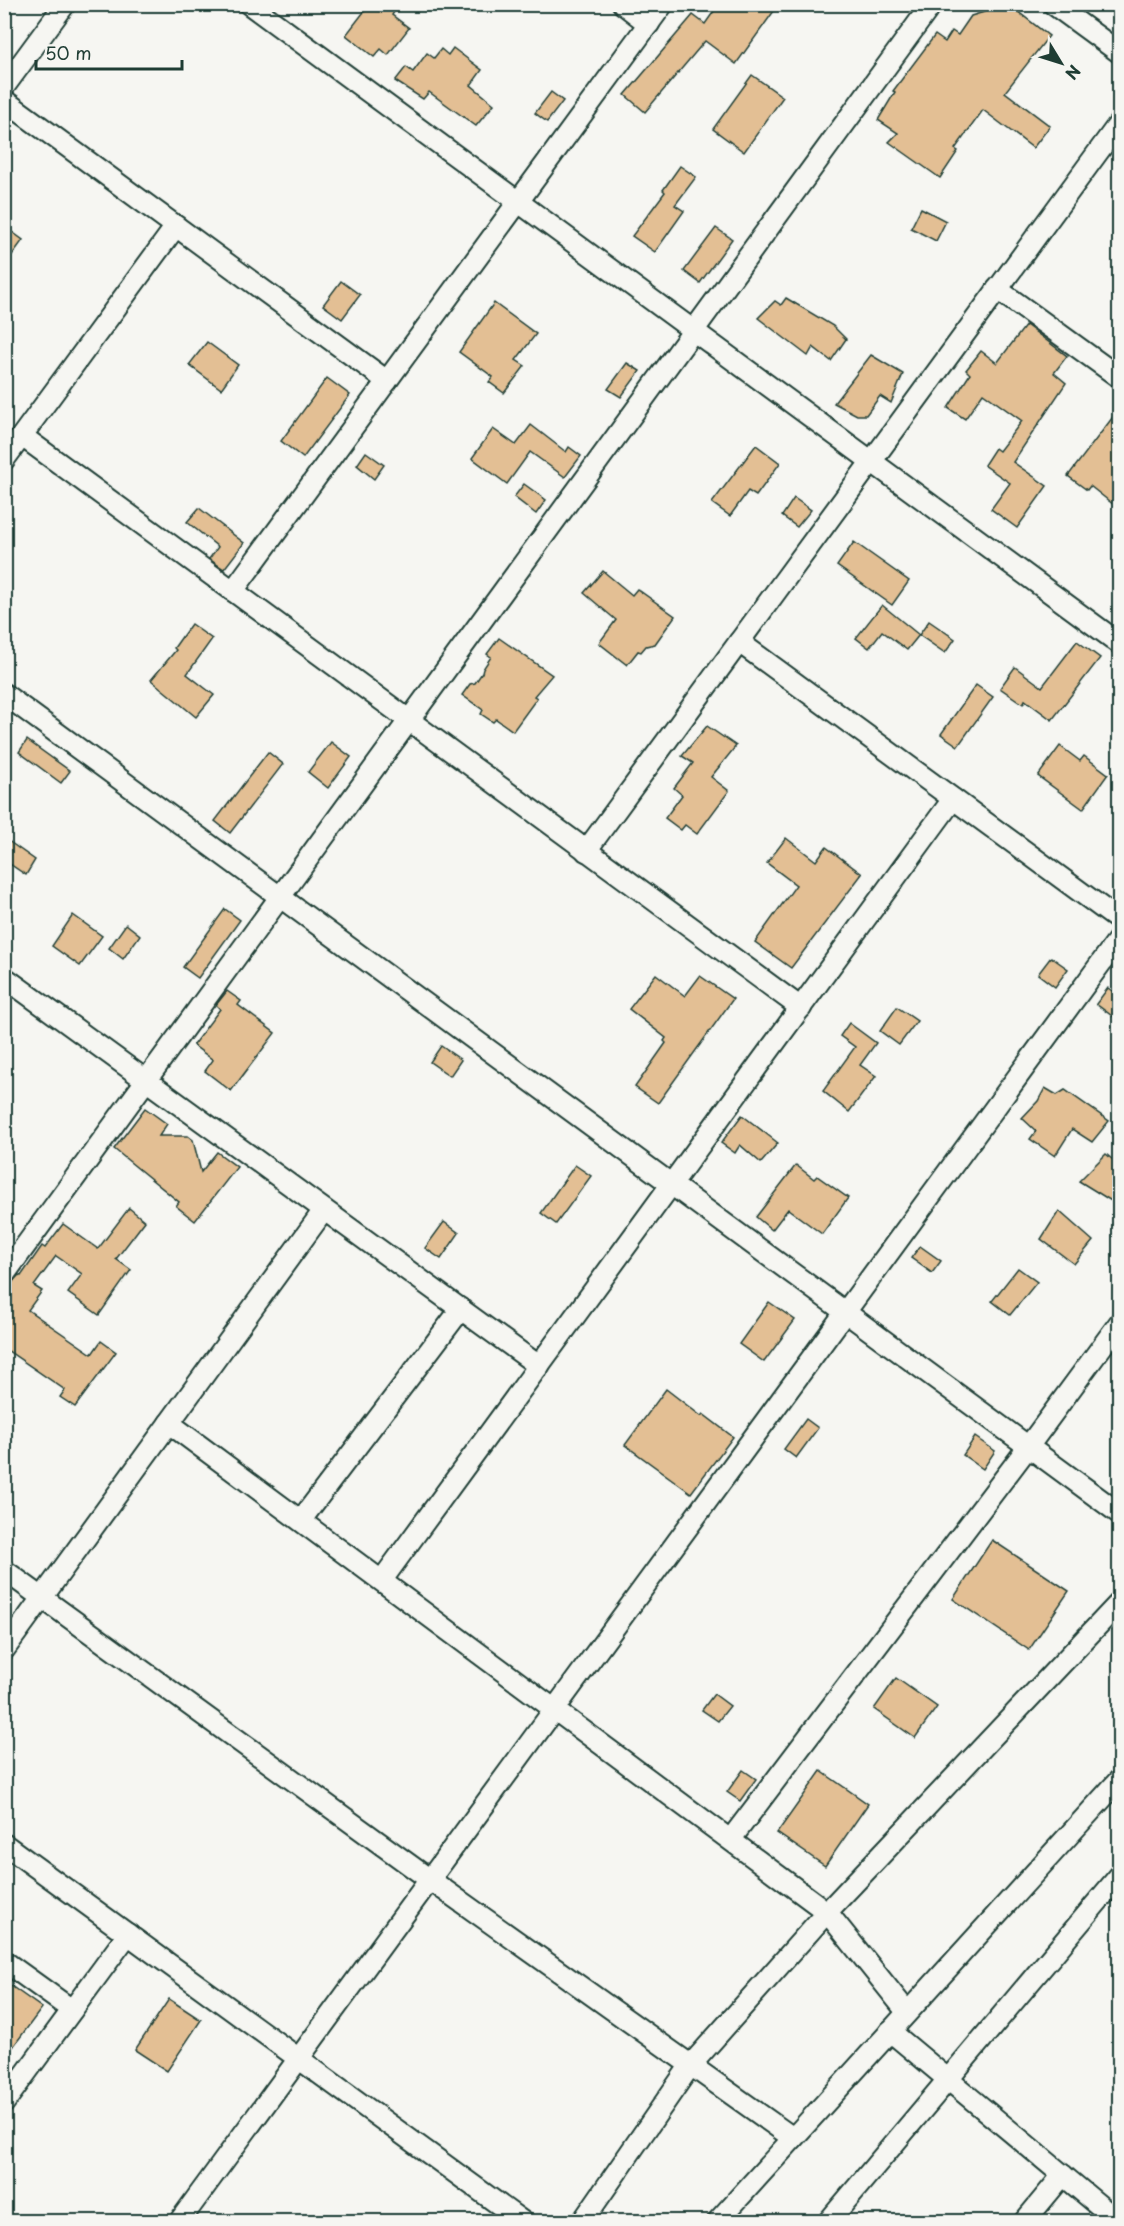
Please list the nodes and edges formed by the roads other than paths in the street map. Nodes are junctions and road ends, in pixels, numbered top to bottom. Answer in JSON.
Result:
{"nodes":[{"id":1,"x":65,"y":4,"type":"edge"},
{"id":2,"x":249,"y":4,"type":"edge"},
{"id":3,"x":623,"y":4,"type":"edge"},
{"id":4,"x":663,"y":4,"type":"edge"},
{"id":5,"x":932,"y":4,"type":"edge"},
{"id":6,"x":1053,"y":4,"type":"edge"},
{"id":7,"x":649,"y":24,"type":"junction"},
{"id":8,"x":1119,"y":53,"type":"edge"},
{"id":9,"x":4,"y":87,"type":"edge"},
{"id":10,"x":4,"y":100,"type":"edge"},
{"id":11,"x":1119,"y":122,"type":"edge"},
{"id":12,"x":518,"y":202,"type":"junction"},
{"id":13,"x":176,"y":226,"type":"junction"},
{"id":14,"x":998,"y":289,"type":"junction"},
{"id":15,"x":693,"y":331,"type":"junction"},
{"id":16,"x":1119,"y":378,"type":"edge"},
{"id":17,"x":387,"y":381,"type":"junction"},
{"id":18,"x":22,"y":436,"type":"junction"},
{"id":19,"x":4,"y":460,"type":"edge"},
{"id":20,"x":871,"y":461,"type":"junction"},
{"id":21,"x":233,"y":591,"type":"junction"},
{"id":22,"x":739,"y":642,"type":"junction"},
{"id":23,"x":1119,"y":644,"type":"edge"},
{"id":24,"x":4,"y":694,"type":"edge"},
{"id":25,"x":409,"y":720,"type":"junction"},
{"id":26,"x":953,"y":799,"type":"junction"},
{"id":27,"x":586,"y":850,"type":"junction"},
{"id":28,"x":280,"y":897,"type":"junction"},
{"id":29,"x":1119,"y":921,"type":"edge"},
{"id":30,"x":1119,"y":937,"type":"edge"},
{"id":31,"x":4,"y":977,"type":"edge"},
{"id":32,"x":801,"y":1008,"type":"junction"},
{"id":33,"x":146,"y":1080,"type":"junction"},
{"id":34,"x":671,"y":1184,"type":"junction"},
{"id":35,"x":324,"y":1210,"type":"junction"},
{"id":36,"x":4,"y":1275,"type":"edge"},
{"id":37,"x":461,"y":1310,"type":"junction"},
{"id":38,"x":845,"y":1312,"type":"junction"},
{"id":39,"x":1119,"y":1322,"type":"edge"},
{"id":40,"x":539,"y":1366,"type":"junction"},
{"id":41,"x":169,"y":1423,"type":"junction"},
{"id":42,"x":1028,"y":1447,"type":"junction"},
{"id":43,"x":1119,"y":1514,"type":"edge"},
{"id":44,"x":301,"y":1521,"type":"junction"},
{"id":45,"x":4,"y":1570,"type":"edge"},
{"id":46,"x":382,"y":1580,"type":"junction"},
{"id":47,"x":42,"y":1598,"type":"junction"},
{"id":48,"x":1119,"y":1602,"type":"edge"},
{"id":49,"x":4,"y":1650,"type":"edge"},
{"id":50,"x":555,"y":1708,"type":"junction"},
{"id":51,"x":1119,"y":1779,"type":"edge"},
{"id":52,"x":731,"y":1839,"type":"junction"},
{"id":53,"x":4,"y":1844,"type":"edge"},
{"id":54,"x":1119,"y":1875,"type":"edge"},
{"id":55,"x":429,"y":1879,"type":"junction"},
{"id":56,"x":827,"y":1912,"type":"junction"},
{"id":57,"x":128,"y":1934,"type":"junction"},
{"id":58,"x":4,"y":1961,"type":"edge"},
{"id":59,"x":72,"y":2010,"type":"junction"},
{"id":60,"x":907,"y":2012,"type":"junction"},
{"id":61,"x":890,"y":2031,"type":"junction"},
{"id":62,"x":299,"y":2058,"type":"junction"},
{"id":63,"x":690,"y":2066,"type":"junction"},
{"id":64,"x":948,"y":2079,"type":"junction"},
{"id":65,"x":4,"y":2103,"type":"edge"},
{"id":66,"x":793,"y":2138,"type":"junction"},
{"id":67,"x":1063,"y":2175,"type":"junction"},
{"id":68,"x":179,"y":2222,"type":"edge"},
{"id":69,"x":523,"y":2222,"type":"edge"},
{"id":70,"x":582,"y":2222,"type":"edge"},
{"id":71,"x":717,"y":2222,"type":"edge"},
{"id":72,"x":828,"y":2222,"type":"edge"},
{"id":73,"x":1024,"y":2222,"type":"edge"},
{"id":74,"x":1119,"y":2222,"type":"edge"}],
"edges":[{"from":1,"to":9,"type":"street"},
{"from":2,"to":12,"type":"street"},
{"from":3,"to":7,"type":"street"},
{"from":4,"to":7,"type":"street"},
{"from":5,"to":15,"type":"street"},
{"from":6,"to":8,"type":"street"},
{"from":7,"to":12,"type":"street"},
{"from":10,"to":13,"type":"street"},
{"from":11,"to":14,"type":"street"},
{"from":12,"to":15,"type":"street"},
{"from":12,"to":17,"type":"street"},
{"from":13,"to":17,"type":"street"},
{"from":13,"to":18,"type":"street"},
{"from":14,"to":16,"type":"street"},
{"from":14,"to":20,"type":"street"},
{"from":15,"to":20,"type":"street"},
{"from":15,"to":25,"type":"street"},
{"from":17,"to":21,"type":"street"},
{"from":18,"to":19,"type":"street"},
{"from":18,"to":21,"type":"street"},
{"from":20,"to":22,"type":"street"},
{"from":20,"to":23,"type":"street"},
{"from":21,"to":25,"type":"street"},
{"from":22,"to":26,"type":"street"},
{"from":22,"to":27,"type":"street"},
{"from":24,"to":28,"type":"street"},
{"from":25,"to":27,"type":"street"},
{"from":25,"to":28,"type":"street"},
{"from":26,"to":29,"type":"street"},
{"from":26,"to":32,"type":"street"},
{"from":27,"to":32,"type":"street"},
{"from":28,"to":33,"type":"street"},
{"from":28,"to":34,"type":"street"},
{"from":30,"to":38,"type":"street"},
{"from":31,"to":33,"type":"street"},
{"from":32,"to":34,"type":"street"},
{"from":33,"to":35,"type":"street"},
{"from":33,"to":36,"type":"street"},
{"from":34,"to":38,"type":"street"},
{"from":34,"to":40,"type":"street"},
{"from":35,"to":37,"type":"street"},
{"from":35,"to":41,"type":"street"},
{"from":37,"to":40,"type":"street"},
{"from":37,"to":44,"type":"street"},
{"from":38,"to":42,"type":"street"},
{"from":38,"to":50,"type":"street"},
{"from":39,"to":42,"type":"street"},
{"from":40,"to":46,"type":"street"},
{"from":41,"to":44,"type":"street"},
{"from":41,"to":47,"type":"street"},
{"from":42,"to":43,"type":"street"},
{"from":42,"to":52,"type":"street"},
{"from":44,"to":46,"type":"street"},
{"from":45,"to":47,"type":"street"},
{"from":46,"to":50,"type":"street"},
{"from":47,"to":49,"type":"street"},
{"from":47,"to":55,"type":"street"},
{"from":48,"to":56,"type":"street"},
{"from":50,"to":52,"type":"street"},
{"from":50,"to":55,"type":"street"},
{"from":51,"to":60,"type":"street"},
{"from":52,"to":56,"type":"street"},
{"from":53,"to":57,"type":"street"},
{"from":54,"to":64,"type":"street"},
{"from":55,"to":62,"type":"street"},
{"from":55,"to":63,"type":"street"},
{"from":56,"to":60,"type":"street"},
{"from":56,"to":63,"type":"street"},
{"from":57,"to":59,"type":"street"},
{"from":57,"to":62,"type":"street"},
{"from":58,"to":59,"type":"street"},
{"from":59,"to":65,"type":"street"},
{"from":60,"to":61,"type":"street"},
{"from":61,"to":64,"type":"street"},
{"from":61,"to":66,"type":"street"},
{"from":62,"to":68,"type":"street"},
{"from":62,"to":69,"type":"street"},
{"from":63,"to":66,"type":"street"},
{"from":63,"to":70,"type":"street"},
{"from":64,"to":67,"type":"street"},
{"from":64,"to":72,"type":"street"},
{"from":66,"to":71,"type":"street"},
{"from":67,"to":73,"type":"street"},
{"from":67,"to":74,"type":"street"}]}
